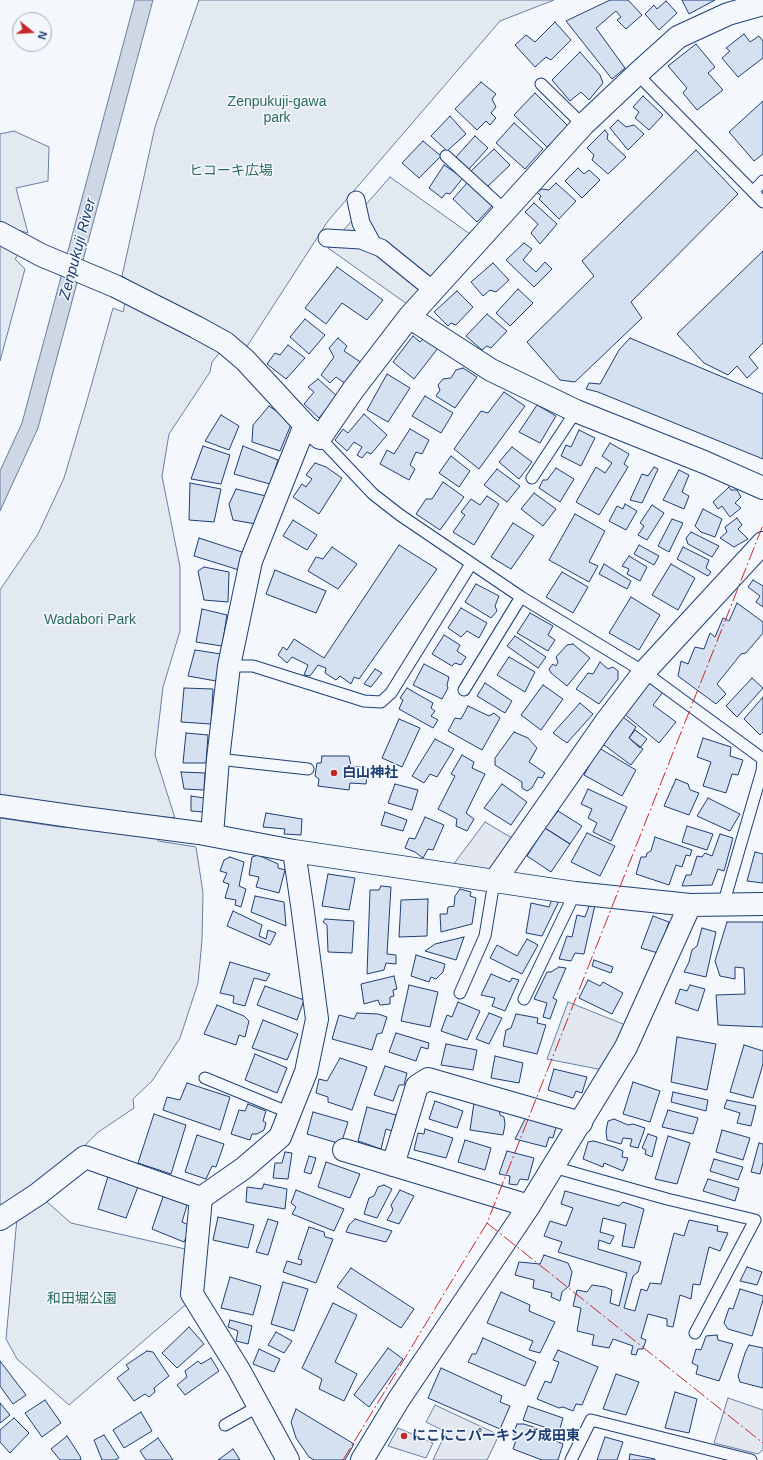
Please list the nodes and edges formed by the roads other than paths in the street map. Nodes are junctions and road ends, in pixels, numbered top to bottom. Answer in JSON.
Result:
{"nodes":[{"id":1,"x":763,"y":4,"type":"edge"},
{"id":2,"x":637,"y":74,"type":"junction"},
{"id":3,"x":541,"y":84,"type":"dead end"},
{"id":4,"x":583,"y":125,"type":"junction"},
{"id":5,"x":446,"y":156,"type":"dead end"},
{"id":6,"x":763,"y":181,"type":"edge"},
{"id":7,"x":752,"y":192,"type":"junction"},
{"id":8,"x":356,"y":200,"type":"dead end"},
{"id":9,"x":763,"y":202,"type":"edge"},
{"id":10,"x":505,"y":210,"type":"junction"},
{"id":11,"x":0,"y":233,"type":"edge"},
{"id":12,"x":327,"y":238,"type":"dead end"},
{"id":13,"x":373,"y":244,"type":"junction"},
{"id":14,"x":433,"y":290,"type":"junction"},
{"id":15,"x":409,"y":317,"type":"junction"},
{"id":16,"x":576,"y":411,"type":"junction"},
{"id":17,"x":313,"y":431,"type":"junction"},
{"id":18,"x":532,"y":478,"type":"dead end"},
{"id":19,"x":763,"y":488,"type":"edge"},
{"id":20,"x":763,"y":543,"type":"edge"},
{"id":21,"x":471,"y":564,"type":"junction"},
{"id":22,"x":521,"y":597,"type":"junction"},
{"id":23,"x":229,"y":666,"type":"junction"},
{"id":24,"x":644,"y":672,"type":"junction"},
{"id":25,"x":464,"y":690,"type":"dead end"},
{"id":26,"x":763,"y":759,"type":"edge"},
{"id":27,"x":218,"y":760,"type":"junction"},
{"id":28,"x":308,"y":769,"type":"dead end"},
{"id":29,"x":0,"y":806,"type":"edge"},
{"id":30,"x":212,"y":835,"type":"junction"},
{"id":31,"x":294,"y":852,"type":"junction"},
{"id":32,"x":494,"y":882,"type":"junction"},
{"id":33,"x":575,"y":893,"type":"junction"},
{"id":34,"x":763,"y":904,"type":"edge"},
{"id":35,"x":690,"y":905,"type":"junction"},
{"id":36,"x":723,"y":905,"type":"junction"},
{"id":37,"x":460,"y":993,"type":"dead end"},
{"id":38,"x":524,"y":999,"type":"dead end"},
{"id":39,"x":204,"y":1078,"type":"dead end"},
{"id":40,"x":290,"y":1113,"type":"junction"},
{"id":41,"x":581,"y":1123,"type":"junction"},
{"id":42,"x":344,"y":1150,"type":"dead end"},
{"id":43,"x":393,"y":1165,"type":"junction"},
{"id":44,"x":554,"y":1167,"type":"junction"},
{"id":45,"x":201,"y":1198,"type":"junction"},
{"id":46,"x":529,"y":1206,"type":"junction"},
{"id":47,"x":0,"y":1219,"type":"edge"},
{"id":48,"x":695,"y":1333,"type":"dead end"},
{"id":49,"x":259,"y":1406,"type":"junction"},
{"id":50,"x":225,"y":1425,"type":"dead end"},
{"id":51,"x":288,"y":1460,"type":"edge"},
{"id":52,"x":362,"y":1460,"type":"edge"},
{"id":53,"x":571,"y":1460,"type":"edge"},
{"id":54,"x":751,"y":1460,"type":"edge"}],
"edges":[{"from":1,"to":2,"type":"street"},
{"from":2,"to":4,"type":"street"},
{"from":2,"to":7,"type":"lane"},
{"from":3,"to":4,"type":"lane"},
{"from":4,"to":10,"type":"street"},
{"from":5,"to":10,"type":"lane"},
{"from":6,"to":7,"type":"lane"},
{"from":7,"to":9,"type":"lane"},
{"from":8,"to":13,"type":"street"},
{"from":10,"to":14,"type":"street"},
{"from":11,"to":17,"type":"street"},
{"from":12,"to":13,"type":"street"},
{"from":13,"to":14,"type":"street"},
{"from":14,"to":15,"type":"street"},
{"from":15,"to":16,"type":"street"},
{"from":15,"to":17,"type":"street"},
{"from":16,"to":18,"type":"lane"},
{"from":16,"to":19,"type":"street"},
{"from":17,"to":21,"type":"lane"},
{"from":17,"to":23,"type":"street"},
{"from":20,"to":24,"type":"street"},
{"from":21,"to":22,"type":"lane"},
{"from":21,"to":23,"type":"lane"},
{"from":22,"to":24,"type":"lane"},
{"from":22,"to":25,"type":"lane"},
{"from":23,"to":27,"type":"street"},
{"from":24,"to":26,"type":"lane"},
{"from":24,"to":32,"type":"street"},
{"from":26,"to":36,"type":"lane"},
{"from":27,"to":28,"type":"lane"},
{"from":27,"to":30,"type":"street"},
{"from":29,"to":30,"type":"street"},
{"from":30,"to":31,"type":"street"},
{"from":31,"to":32,"type":"street"},
{"from":31,"to":40,"type":"street"},
{"from":32,"to":33,"type":"street"},
{"from":32,"to":37,"type":"lane"},
{"from":33,"to":35,"type":"street"},
{"from":33,"to":38,"type":"lane"},
{"from":34,"to":36,"type":"street"},
{"from":35,"to":36,"type":"street"},
{"from":35,"to":41,"type":"street"},
{"from":39,"to":40,"type":"lane"},
{"from":40,"to":45,"type":"street"},
{"from":41,"to":43,"type":"street"},
{"from":41,"to":44,"type":"street"},
{"from":42,"to":43,"type":"street"},
{"from":43,"to":46,"type":"street"},
{"from":44,"to":46,"type":"street"},
{"from":44,"to":48,"type":"lane"},
{"from":45,"to":47,"type":"street"},
{"from":45,"to":49,"type":"street"},
{"from":46,"to":52,"type":"street"},
{"from":49,"to":50,"type":"lane"},
{"from":49,"to":51,"type":"street"},
{"from":53,"to":54,"type":"lane"}]}
